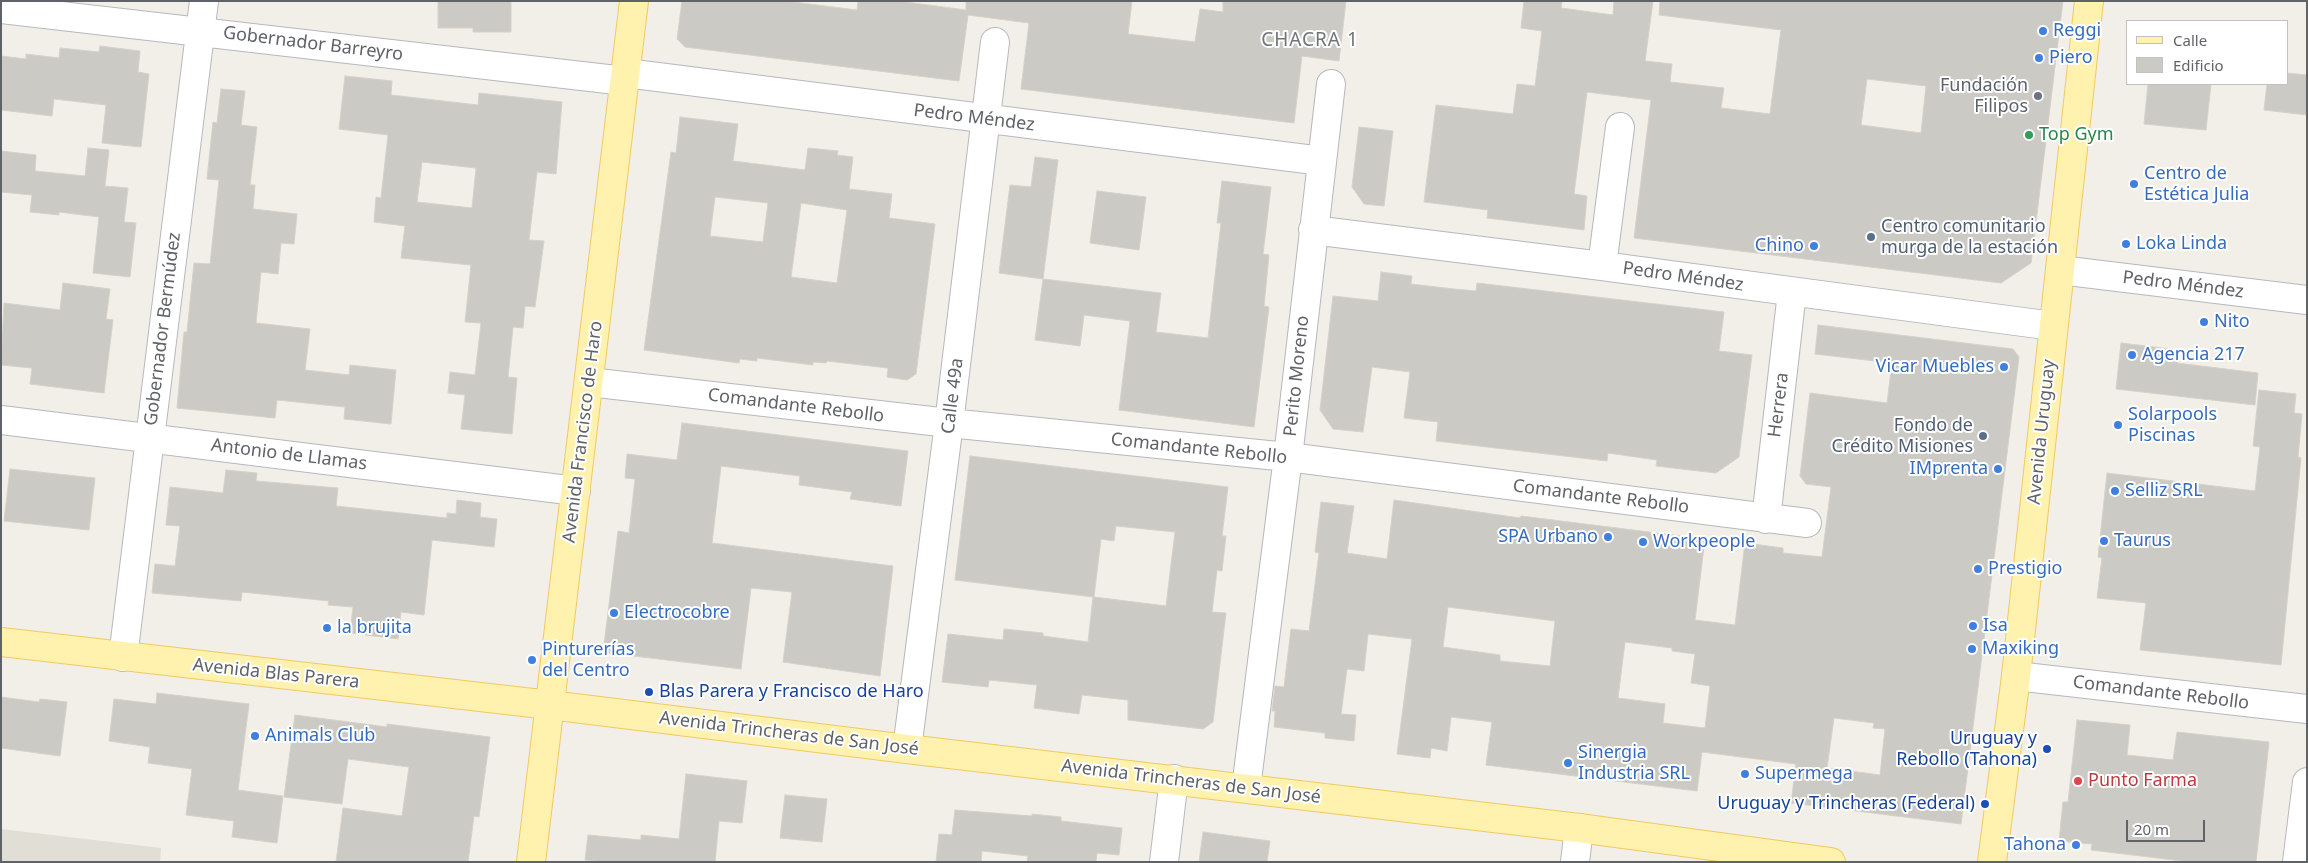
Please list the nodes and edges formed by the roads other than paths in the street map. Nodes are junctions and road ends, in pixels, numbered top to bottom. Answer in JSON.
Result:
{"nodes":[{"id":1,"x":204,"y":1,"type":"edge"},
{"id":2,"x":634,"y":1,"type":"edge"},
{"id":3,"x":2089,"y":1,"type":"edge"},
{"id":4,"x":1,"y":9,"type":"edge"},
{"id":5,"x":200,"y":30,"type":"junction"},
{"id":6,"x":995,"y":42,"type":"dead end"},
{"id":7,"x":625,"y":77,"type":"junction"},
{"id":8,"x":1331,"y":84,"type":"dead end"},
{"id":9,"x":986,"y":120,"type":"junction"},
{"id":10,"x":1620,"y":128,"type":"dead end"},
{"id":11,"x":1322,"y":161,"type":"junction"},
{"id":12,"x":1313,"y":230,"type":"junction"},
{"id":13,"x":1602,"y":266,"type":"junction"},
{"id":14,"x":2060,"y":270,"type":"junction"},
{"id":15,"x":1792,"y":292,"type":"junction"},
{"id":16,"x":2307,"y":300,"type":"edge"},
{"id":17,"x":2053,"y":326,"type":"junction"},
{"id":18,"x":589,"y":382,"type":"junction"},
{"id":19,"x":1,"y":420,"type":"edge"},
{"id":20,"x":949,"y":423,"type":"junction"},
{"id":21,"x":149,"y":438,"type":"junction"},
{"id":22,"x":1288,"y":457,"type":"junction"},
{"id":23,"x":576,"y":491,"type":"junction"},
{"id":24,"x":1766,"y":519,"type":"junction"},
{"id":25,"x":1807,"y":523,"type":"dead end"},
{"id":26,"x":1,"y":642,"type":"edge"},
{"id":27,"x":123,"y":657,"type":"junction"},
{"id":28,"x":2016,"y":676,"type":"junction"},
{"id":29,"x":550,"y":705,"type":"junction"},
{"id":30,"x":2307,"y":709,"type":"edge"},
{"id":31,"x":907,"y":749,"type":"junction"},
{"id":32,"x":1174,"y":779,"type":"junction"},
{"id":33,"x":2307,"y":782,"type":"edge"},
{"id":34,"x":1246,"y":788,"type":"junction"},
{"id":35,"x":1579,"y":828,"type":"junction"},
{"id":36,"x":531,"y":862,"type":"edge"},
{"id":37,"x":1164,"y":862,"type":"edge"},
{"id":38,"x":1575,"y":862,"type":"edge"},
{"id":39,"x":1831,"y":862,"type":"edge"},
{"id":40,"x":1992,"y":862,"type":"edge"},
{"id":41,"x":2297,"y":862,"type":"edge"}],
"edges":[{"from":1,"to":5,"type":"street","name":"Gobernador Bermúdez"},
{"from":2,"to":7,"type":"main road","name":"Avenida Francisco de Haro"},
{"from":3,"to":14,"type":"main road","name":"Avenida Uruguay"},
{"from":4,"to":5,"type":"street","name":"Gobernador Barreyro"},
{"from":5,"to":7,"type":"street","name":"Gobernador Barreyro"},
{"from":5,"to":21,"type":"street","name":"Gobernador Bermúdez"},
{"from":6,"to":9,"type":"street","name":"Calle 49a"},
{"from":7,"to":9,"type":"street","name":"Pedro Méndez"},
{"from":7,"to":18,"type":"main road","name":"Avenida Francisco de Haro"},
{"from":8,"to":11,"type":"street","name":"Perito Moreno"},
{"from":9,"to":11,"type":"street","name":"Pedro Méndez"},
{"from":9,"to":20,"type":"street","name":"Calle 49a"},
{"from":10,"to":13,"type":"street"},
{"from":11,"to":12,"type":"street","name":"Perito Moreno"},
{"from":12,"to":13,"type":"street","name":"Pedro Méndez"},
{"from":12,"to":22,"type":"street","name":"Perito Moreno"},
{"from":13,"to":15,"type":"street","name":"Pedro Méndez"},
{"from":14,"to":16,"type":"street","name":"Pedro Méndez"},
{"from":14,"to":17,"type":"main road","name":"Avenida Uruguay"},
{"from":15,"to":17,"type":"street","name":"Pedro Méndez"},
{"from":15,"to":24,"type":"street","name":"Herrera"},
{"from":17,"to":28,"type":"main road","name":"Avenida Uruguay"},
{"from":18,"to":20,"type":"street","name":"Comandante Rebollo"},
{"from":18,"to":23,"type":"main road","name":"Avenida Francisco de Haro"},
{"from":19,"to":21,"type":"street","name":"Antonio de Llamas"},
{"from":20,"to":22,"type":"street","name":"Comandante Rebollo"},
{"from":20,"to":31,"type":"street","name":"Calle 49a"},
{"from":21,"to":23,"type":"street","name":"Antonio de Llamas"},
{"from":21,"to":27,"type":"street","name":"Gobernador Bermúdez"},
{"from":22,"to":24,"type":"street","name":"Comandante Rebollo"},
{"from":22,"to":34,"type":"street","name":"Perito Moreno"},
{"from":23,"to":29,"type":"main road","name":"Avenida Francisco de Haro"},
{"from":24,"to":25,"type":"street","name":"Comandante Rebollo"},
{"from":26,"to":27,"type":"main road","name":"Avenida Blas Parera"},
{"from":27,"to":29,"type":"main road","name":"Avenida Blas Parera"},
{"from":28,"to":30,"type":"street","name":"Comandante Rebollo"},
{"from":28,"to":40,"type":"main road","name":"Avenida Uruguay"},
{"from":29,"to":31,"type":"main road","name":"Avenida Trincheras de San José"},
{"from":29,"to":36,"type":"main road","name":"Avenida Francisco de Haro"},
{"from":31,"to":32,"type":"main road","name":"Avenida Trincheras de San José"},
{"from":32,"to":34,"type":"main road","name":"Avenida Trincheras de San José"},
{"from":32,"to":37,"type":"street"},
{"from":33,"to":41,"type":"street"},
{"from":34,"to":35,"type":"main road","name":"Avenida Trincheras de San José"},
{"from":35,"to":38,"type":"street"},
{"from":35,"to":39,"type":"main road","name":"Avenida Trincheras de San José"}]}
